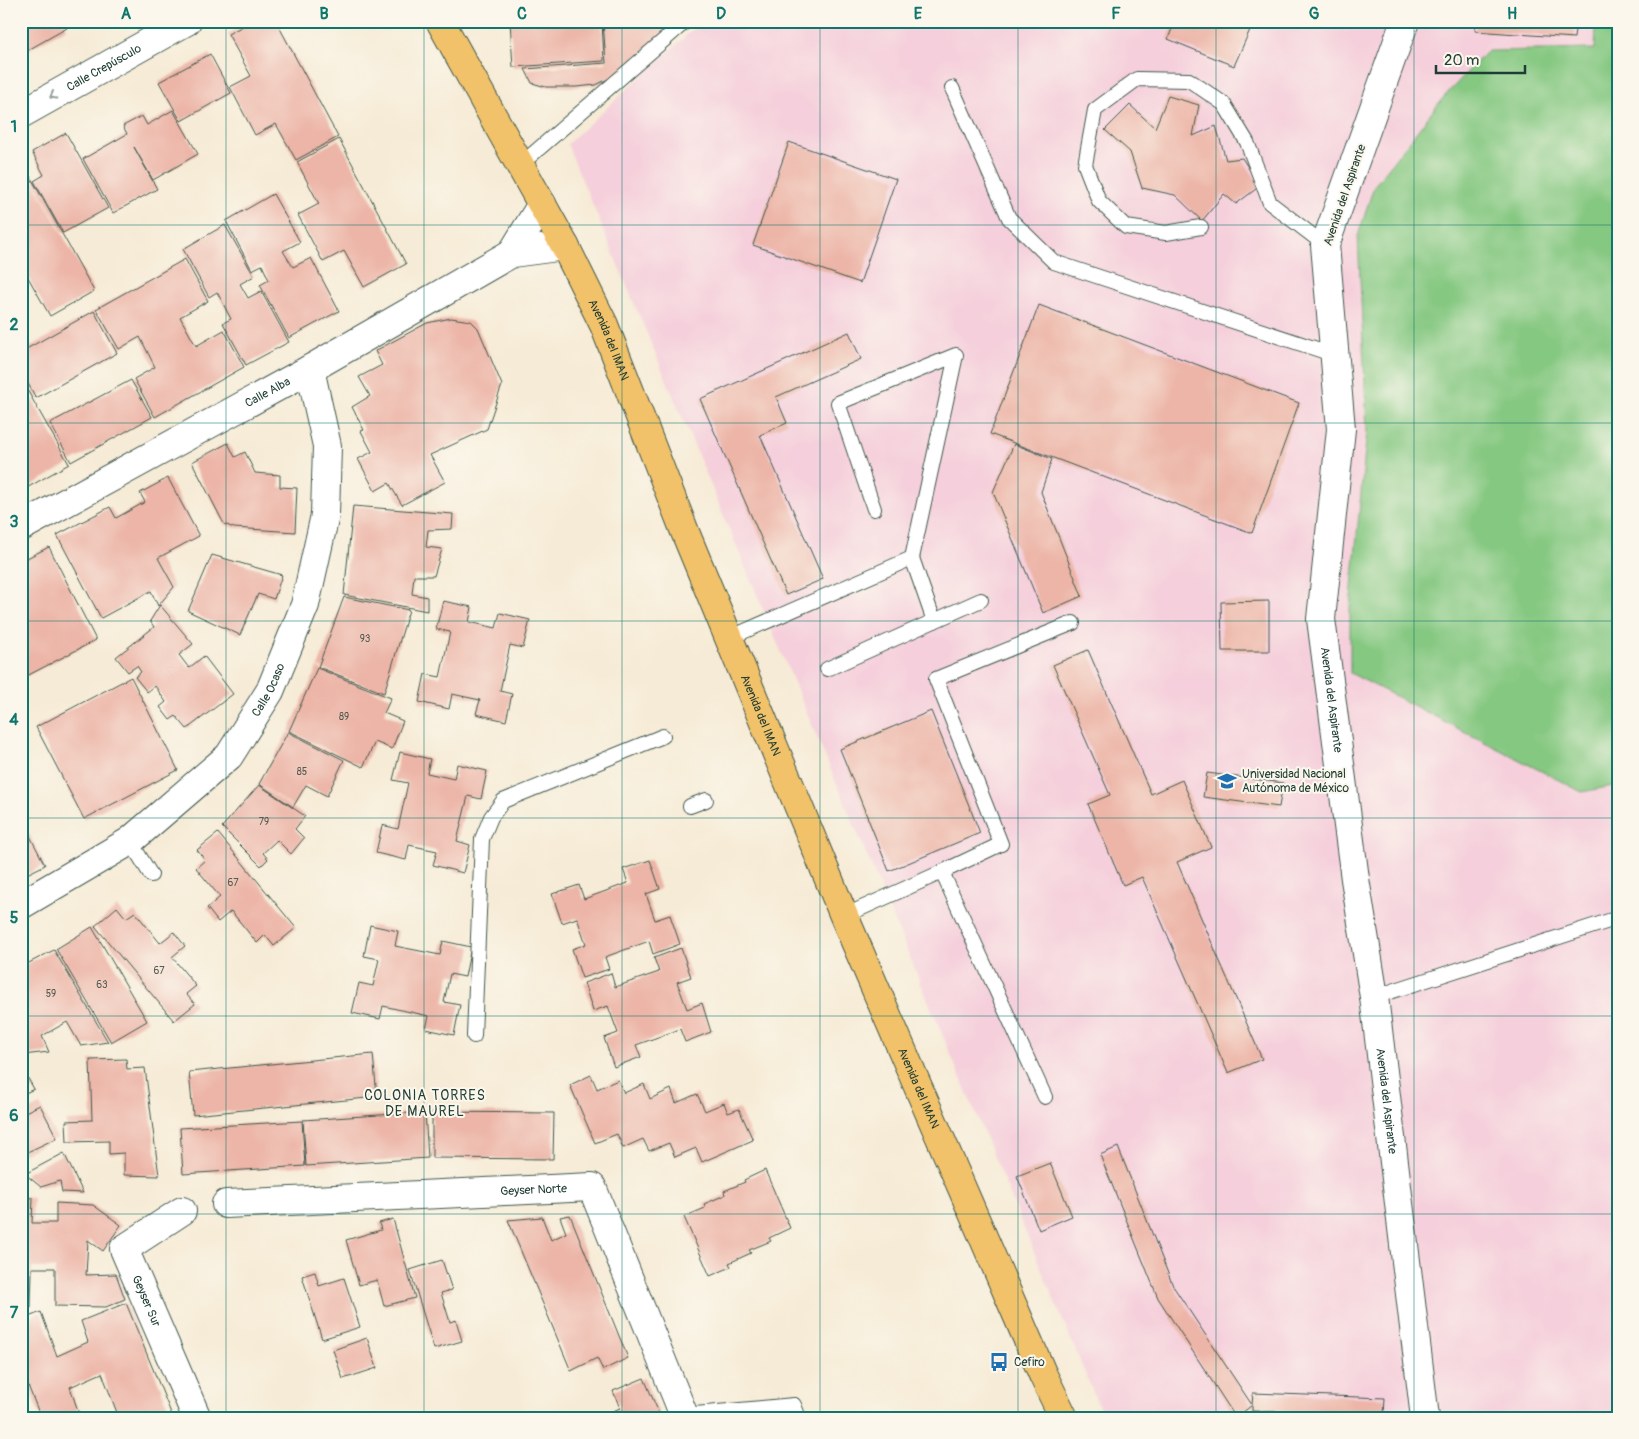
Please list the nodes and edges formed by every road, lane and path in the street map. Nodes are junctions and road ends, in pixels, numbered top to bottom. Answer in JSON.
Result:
{"nodes":[{"id":1,"x":187,"y":21,"type":"edge"},
{"id":2,"x":440,"y":21,"type":"edge"},
{"id":3,"x":686,"y":21,"type":"edge"},
{"id":4,"x":1405,"y":21,"type":"edge"},
{"id":5,"x":952,"y":88,"type":"dead end"},
{"id":6,"x":21,"y":114,"type":"edge"},
{"id":7,"x":520,"y":165,"type":"junction"},
{"id":8,"x":542,"y":204,"type":"junction"},
{"id":9,"x":1201,"y":227,"type":"dead end"},
{"id":10,"x":1325,"y":245,"type":"junction"},
{"id":11,"x":565,"y":246,"type":"junction"},
{"id":12,"x":512,"y":253,"type":"junction"},
{"id":13,"x":1335,"y":355,"type":"junction"},
{"id":14,"x":310,"y":369,"type":"junction"},
{"id":15,"x":874,"y":509,"type":"dead end"},
{"id":16,"x":21,"y":526,"type":"edge"},
{"id":17,"x":912,"y":558,"type":"junction"},
{"id":18,"x":981,"y":600,"type":"dead end"},
{"id":19,"x":934,"y":621,"type":"junction"},
{"id":20,"x":1073,"y":623,"type":"dead end"},
{"id":21,"x":729,"y":638,"type":"junction"},
{"id":22,"x":827,"y":669,"type":"dead end"},
{"id":23,"x":663,"y":736,"type":"dead end"},
{"id":24,"x":706,"y":800,"type":"dead end"},
{"id":25,"x":690,"y":806,"type":"dead end"},
{"id":26,"x":130,"y":841,"type":"junction"},
{"id":27,"x":942,"y":872,"type":"junction"},
{"id":28,"x":152,"y":875,"type":"dead end"},
{"id":29,"x":21,"y":905,"type":"edge"},
{"id":30,"x":844,"y":916,"type":"junction"},
{"id":31,"x":1618,"y":918,"type":"edge"},
{"id":32,"x":1374,"y":996,"type":"junction"},
{"id":33,"x":474,"y":1036,"type":"dead end"},
{"id":34,"x":1045,"y":1097,"type":"dead end"},
{"id":35,"x":226,"y":1204,"type":"dead end"},
{"id":36,"x":182,"y":1211,"type":"dead end"},
{"id":37,"x":1043,"y":1375,"type":"junction"},
{"id":38,"x":684,"y":1416,"type":"edge"},
{"id":39,"x":197,"y":1418,"type":"edge"},
{"id":40,"x":799,"y":1418,"type":"edge"},
{"id":41,"x":1046,"y":1418,"type":"edge"},
{"id":42,"x":1064,"y":1418,"type":"edge"},
{"id":43,"x":1424,"y":1418,"type":"edge"}],
"edges":[{"from":1,"to":6,"type":"street","name":"Calle Crepúsculo","one_way":true},
{"from":2,"to":7,"type":"main road","name":"Avenida del IMAN"},
{"from":3,"to":7,"type":"lane"},
{"from":4,"to":10,"type":"street","name":"Avenida del Aspirante"},
{"from":5,"to":13,"type":"lane"},
{"from":7,"to":8,"type":"main road","name":"Avenida del IMAN"},
{"from":8,"to":11,"type":"main road","name":"Avenida del IMAN"},
{"from":8,"to":12,"type":"street","name":"Calle Alba"},
{"from":9,"to":10,"type":"lane"},
{"from":10,"to":13,"type":"street","name":"Avenida del Aspirante"},
{"from":11,"to":12,"type":"street","name":"Calle Alba"},
{"from":11,"to":21,"type":"main road","name":"Avenida del IMAN"},
{"from":12,"to":14,"type":"street","name":"Calle Alba"},
{"from":13,"to":32,"type":"street","name":"Avenida del Aspirante"},
{"from":14,"to":16,"type":"street","name":"Calle Alba"},
{"from":14,"to":26,"type":"street","name":"Calle Ocaso"},
{"from":15,"to":17,"type":"lane"},
{"from":17,"to":19,"type":"lane"},
{"from":17,"to":21,"type":"lane"},
{"from":18,"to":19,"type":"lane"},
{"from":19,"to":22,"type":"lane"},
{"from":20,"to":27,"type":"lane"},
{"from":21,"to":30,"type":"main road","name":"Avenida del IMAN"},
{"from":23,"to":33,"type":"lane"},
{"from":24,"to":25,"type":"lane"},
{"from":26,"to":28,"type":"lane"},
{"from":26,"to":29,"type":"street","name":"Calle Ocaso"},
{"from":27,"to":30,"type":"lane"},
{"from":27,"to":34,"type":"lane"},
{"from":30,"to":37,"type":"main road","name":"Avenida del IMAN"},
{"from":31,"to":32,"type":"lane"},
{"from":32,"to":43,"type":"street","name":"Avenida del Aspirante"},
{"from":35,"to":38,"type":"street","name":"Geyser Norte"},
{"from":36,"to":39,"type":"street","name":"Geyser Sur"},
{"from":37,"to":41,"type":"main road"},
{"from":37,"to":42,"type":"main road","name":"Avenida del IMAN"},
{"from":38,"to":40,"type":"lane"}]}
